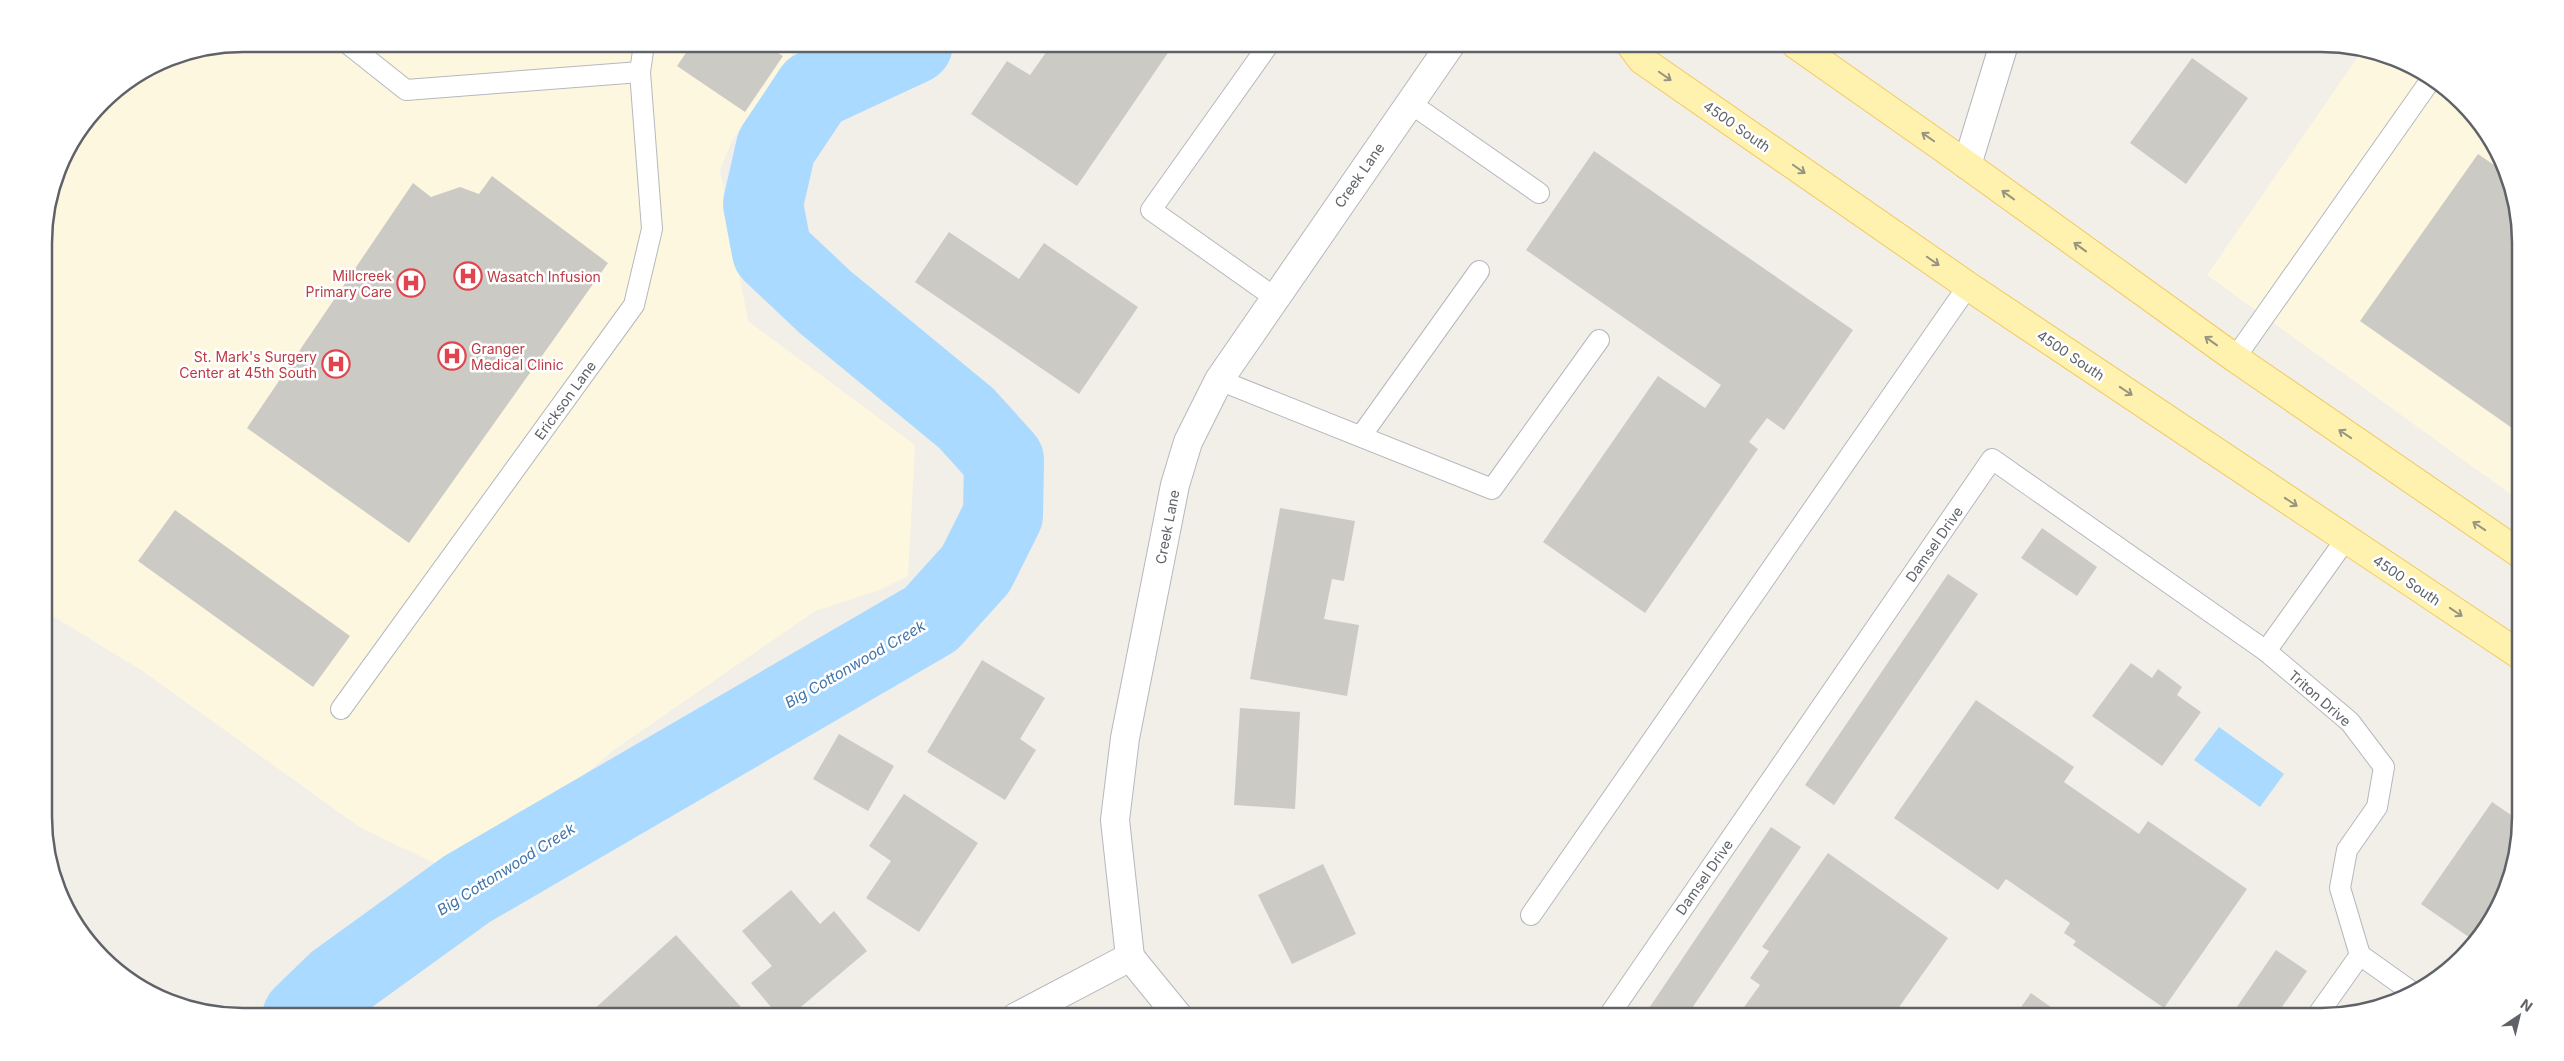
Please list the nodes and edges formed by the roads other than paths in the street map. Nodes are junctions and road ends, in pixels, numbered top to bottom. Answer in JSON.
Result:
{"nodes":[{"id":1,"x":358,"y":52,"type":"edge"},
{"id":2,"x":643,"y":52,"type":"edge"},
{"id":3,"x":1263,"y":52,"type":"edge"},
{"id":4,"x":1445,"y":52,"type":"edge"},
{"id":5,"x":1636,"y":52,"type":"edge"},
{"id":6,"x":1806,"y":52,"type":"edge"},
{"id":7,"x":2002,"y":52,"type":"edge"},
{"id":8,"x":640,"y":72,"type":"junction"},
{"id":9,"x":2427,"y":85,"type":"edge"},
{"id":10,"x":1410,"y":103,"type":"junction"},
{"id":11,"x":1967,"y":165,"type":"junction"},
{"id":12,"x":1539,"y":193,"type":"dead end"},
{"id":13,"x":1478,"y":271,"type":"dead end"},
{"id":14,"x":1968,"y":286,"type":"junction"},
{"id":15,"x":1274,"y":297,"type":"junction"},
{"id":16,"x":1599,"y":340,"type":"dead end"},
{"id":17,"x":2235,"y":358,"type":"junction"},
{"id":18,"x":1219,"y":380,"type":"junction"},
{"id":19,"x":1361,"y":436,"type":"junction"},
{"id":20,"x":2346,"y":538,"type":"junction"},
{"id":21,"x":2512,"y":548,"type":"edge"},
{"id":22,"x":2512,"y":650,"type":"edge"},
{"id":23,"x":2266,"y":651,"type":"junction"},
{"id":24,"x":341,"y":709,"type":"dead end"},
{"id":25,"x":1531,"y":915,"type":"dead end"},
{"id":26,"x":2360,"y":955,"type":"junction"},
{"id":27,"x":1130,"y":957,"type":"junction"},
{"id":28,"x":2407,"y":988,"type":"edge"},
{"id":29,"x":1033,"y":1008,"type":"edge"},
{"id":30,"x":1172,"y":1008,"type":"edge"},
{"id":31,"x":1614,"y":1008,"type":"edge"},
{"id":32,"x":2322,"y":1008,"type":"edge"}],
"edges":[{"from":1,"to":8,"type":"lane"},
{"from":2,"to":8,"type":"lane","name":"Erickson Lane"},
{"from":3,"to":15,"type":"lane"},
{"from":4,"to":10,"type":"street","name":"Creek Lane"},
{"from":5,"to":14,"type":"main road","name":"4500 South","one_way":true},
{"from":11,"to":6,"type":"main road","one_way":true},
{"from":7,"to":11,"type":"street"},
{"from":8,"to":24,"type":"lane","name":"Erickson Lane"},
{"from":9,"to":17,"type":"lane"},
{"from":10,"to":12,"type":"lane"},
{"from":10,"to":15,"type":"street","name":"Creek Lane"},
{"from":17,"to":11,"type":"main road","one_way":true},
{"from":13,"to":19,"type":"lane"},
{"from":14,"to":20,"type":"main road","name":"4500 South","one_way":true},
{"from":14,"to":25,"type":"lane"},
{"from":15,"to":18,"type":"street","name":"Creek Lane"},
{"from":16,"to":19,"type":"lane"},
{"from":21,"to":17,"type":"main road","one_way":true},
{"from":18,"to":19,"type":"lane"},
{"from":18,"to":27,"type":"street","name":"Creek Lane"},
{"from":20,"to":22,"type":"main road","name":"4500 South","one_way":true},
{"from":20,"to":23,"type":"lane"},
{"from":23,"to":26,"type":"lane","name":"Triton Drive"},
{"from":23,"to":31,"type":"lane","name":"Damsel Drive"},
{"from":26,"to":28,"type":"lane"},
{"from":26,"to":32,"type":"lane"},
{"from":27,"to":29,"type":"street"},
{"from":27,"to":30,"type":"street"}]}
